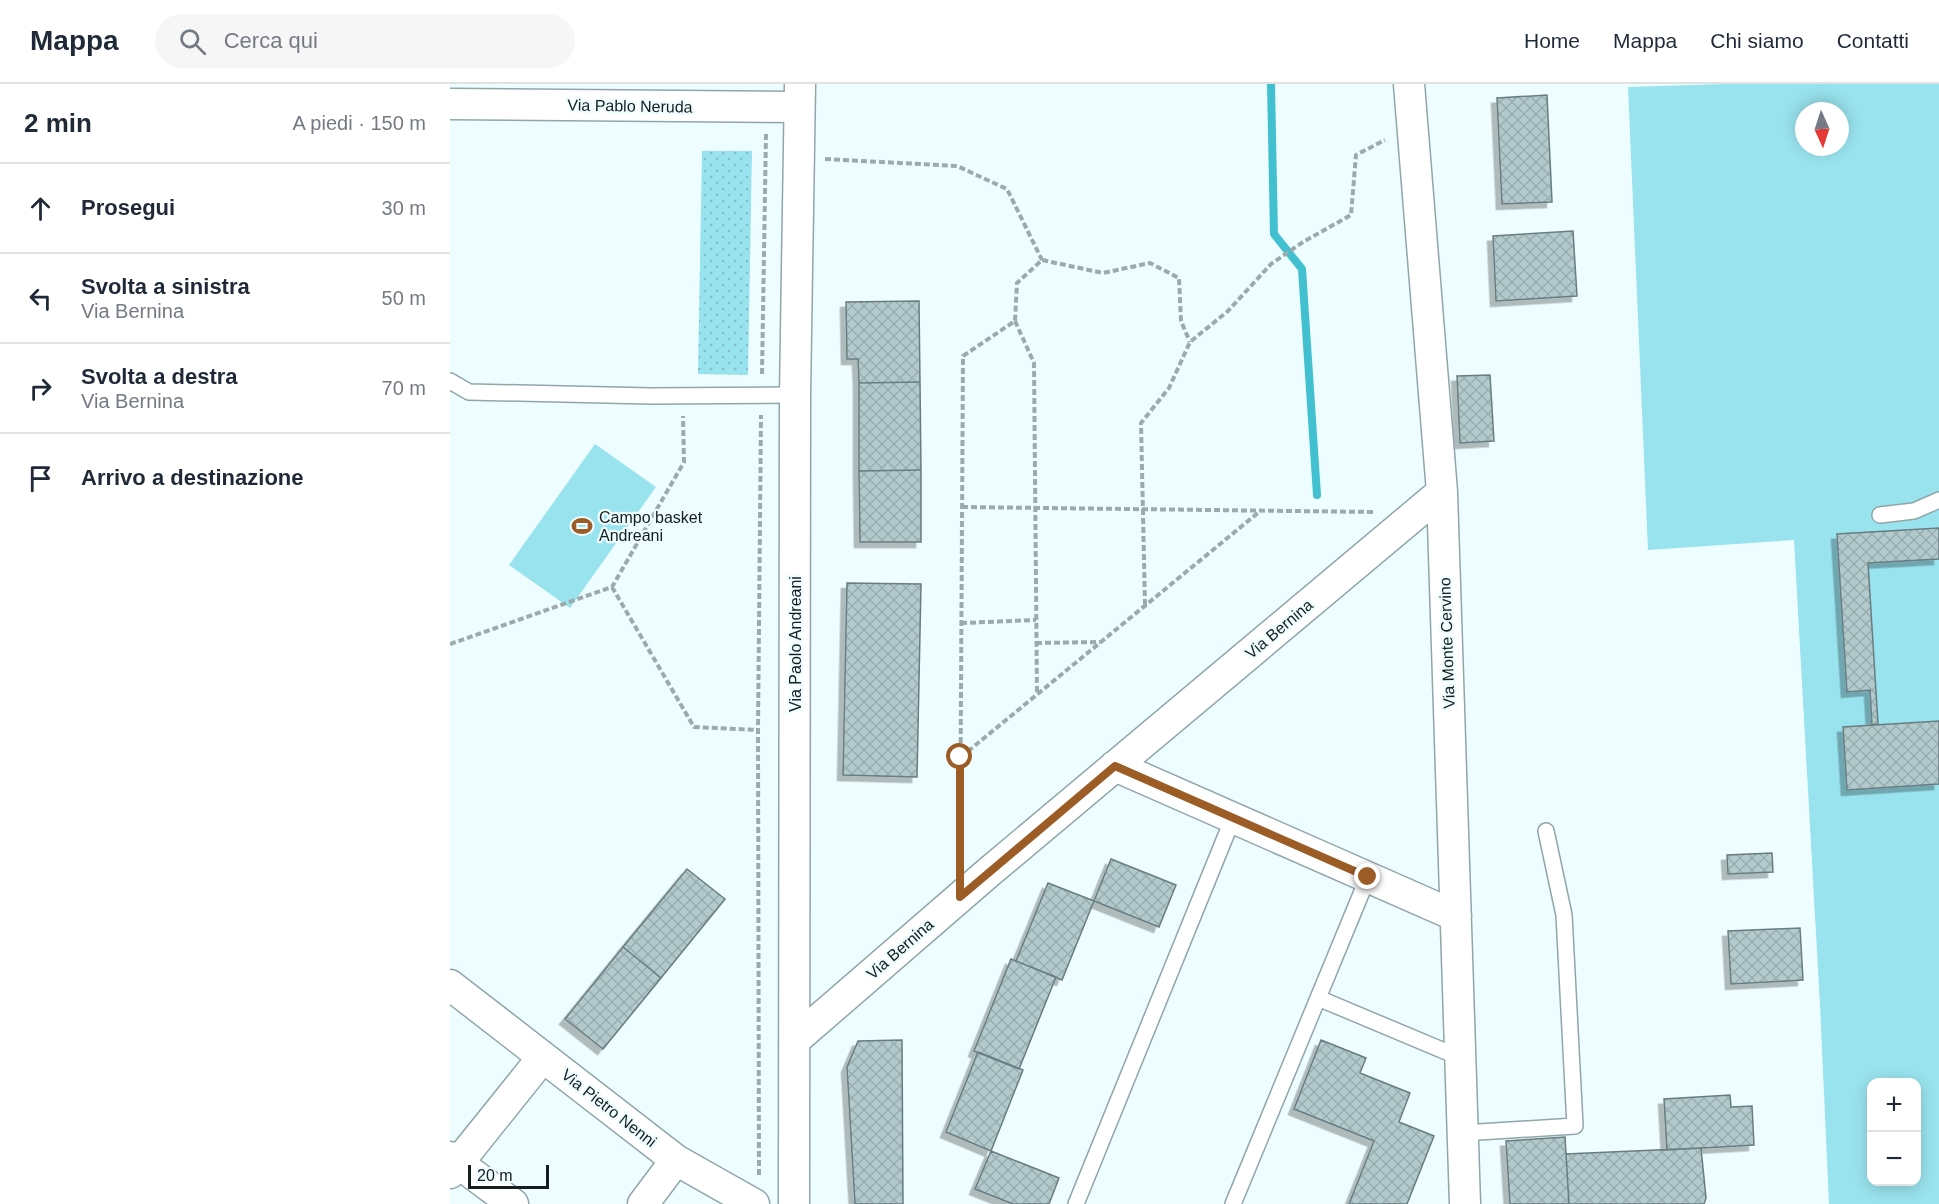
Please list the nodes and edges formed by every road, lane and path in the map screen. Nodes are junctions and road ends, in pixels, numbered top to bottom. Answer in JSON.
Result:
{"nodes":[{"id":1,"x":1409,"y":84,"type":"edge"},
{"id":2,"x":800,"y":96,"type":"edge"},
{"id":3,"x":457,"y":97,"type":"edge"},
{"id":4,"x":767,"y":107,"type":"junction"},
{"id":5,"x":1390,"y":137,"type":"dead end"},
{"id":6,"x":799,"y":158,"type":"junction"},
{"id":7,"x":1042,"y":260,"type":"junction"},
{"id":8,"x":1015,"y":321,"type":"junction"},
{"id":9,"x":1190,"y":342,"type":"junction"},
{"id":10,"x":450,"y":381,"type":"edge"},
{"id":11,"x":762,"y":395,"type":"junction"},
{"id":12,"x":795,"y":395,"type":"junction"},
{"id":13,"x":682,"y":396,"type":"junction"},
{"id":14,"x":1442,"y":492,"type":"junction"},
{"id":15,"x":1939,"y":500,"type":"edge"},
{"id":16,"x":962,"y":507,"type":"junction"},
{"id":17,"x":1035,"y":508,"type":"junction"},
{"id":18,"x":1143,"y":509,"type":"junction"},
{"id":19,"x":1260,"y":511,"type":"junction"},
{"id":20,"x":1377,"y":512,"type":"dead end"},
{"id":21,"x":1880,"y":515,"type":"dead end"},
{"id":22,"x":612,"y":587,"type":"junction"},
{"id":23,"x":1145,"y":605,"type":"junction"},
{"id":24,"x":1036,"y":620,"type":"junction"},
{"id":25,"x":961,"y":623,"type":"junction"},
{"id":26,"x":1100,"y":642,"type":"junction"},
{"id":27,"x":1036,"y":643,"type":"junction"},
{"id":28,"x":450,"y":644,"type":"edge"},
{"id":29,"x":1037,"y":694,"type":"junction"},
{"id":30,"x":758,"y":730,"type":"junction"},
{"id":31,"x":960,"y":757,"type":"junction"},
{"id":32,"x":1115,"y":766,"type":"junction"},
{"id":33,"x":1233,"y":818,"type":"junction"},
{"id":34,"x":1546,"y":831,"type":"dead end"},
{"id":35,"x":1368,"y":877,"type":"junction"},
{"id":36,"x":960,"y":897,"type":"junction"},
{"id":37,"x":1456,"y":916,"type":"junction"},
{"id":38,"x":452,"y":991,"type":"edge"},
{"id":39,"x":1318,"y":998,"type":"junction"},
{"id":40,"x":795,"y":1040,"type":"junction"},
{"id":41,"x":543,"y":1057,"type":"junction"},
{"id":42,"x":1461,"y":1058,"type":"junction"},
{"id":43,"x":1463,"y":1133,"type":"junction"},
{"id":44,"x":676,"y":1160,"type":"junction"},
{"id":45,"x":453,"y":1164,"type":"edge"},
{"id":46,"x":757,"y":1192,"type":"edge"},
{"id":47,"x":513,"y":1204,"type":"edge"},
{"id":48,"x":643,"y":1204,"type":"edge"},
{"id":49,"x":794,"y":1204,"type":"edge"},
{"id":50,"x":1076,"y":1204,"type":"edge"},
{"id":51,"x":1233,"y":1204,"type":"edge"},
{"id":52,"x":1465,"y":1204,"type":"edge"}],
"edges":[{"from":1,"to":14,"type":"street","name":"Via Monte Cervino"},
{"from":2,"to":4,"type":"street","name":"Via Pablo Neruda"},
{"from":2,"to":6,"type":"street","name":"Via Paolo Andreani"},
{"from":3,"to":4,"type":"street","name":"Via Pablo Neruda"},
{"from":4,"to":11,"type":"path"},
{"from":5,"to":9,"type":"path"},
{"from":6,"to":7,"type":"path"},
{"from":6,"to":12,"type":"street","name":"Via Paolo Andreani"},
{"from":7,"to":8,"type":"path"},
{"from":7,"to":9,"type":"path"},
{"from":8,"to":16,"type":"path"},
{"from":8,"to":17,"type":"path"},
{"from":9,"to":18,"type":"path"},
{"from":10,"to":13,"type":"lane"},
{"from":11,"to":12,"type":"lane"},
{"from":11,"to":13,"type":"lane"},
{"from":11,"to":30,"type":"path"},
{"from":12,"to":40,"type":"street","name":"Via Paolo Andreani"},
{"from":13,"to":22,"type":"path"},
{"from":14,"to":32,"type":"street","name":"Via Bernina"},
{"from":14,"to":37,"type":"street","name":"Via Monte Cervino"},
{"from":15,"to":21,"type":"lane"},
{"from":16,"to":17,"type":"path"},
{"from":16,"to":25,"type":"path"},
{"from":17,"to":18,"type":"path"},
{"from":17,"to":24,"type":"path"},
{"from":18,"to":19,"type":"path"},
{"from":18,"to":23,"type":"path"},
{"from":19,"to":20,"type":"path"},
{"from":19,"to":23,"type":"path"},
{"from":22,"to":28,"type":"path"},
{"from":22,"to":30,"type":"path"},
{"from":23,"to":26,"type":"path"},
{"from":24,"to":25,"type":"path"},
{"from":24,"to":27,"type":"path"},
{"from":25,"to":31,"type":"path"},
{"from":26,"to":27,"type":"path"},
{"from":26,"to":29,"type":"path"},
{"from":27,"to":29,"type":"path"},
{"from":29,"to":31,"type":"path"},
{"from":30,"to":46,"type":"path"},
{"from":31,"to":36,"type":"path"},
{"from":32,"to":33,"type":"street"},
{"from":32,"to":36,"type":"street","name":"Via Bernina"},
{"from":33,"to":35,"type":"street"},
{"from":33,"to":50,"type":"lane"},
{"from":34,"to":43,"type":"lane"},
{"from":35,"to":37,"type":"street"},
{"from":35,"to":39,"type":"lane"},
{"from":36,"to":40,"type":"street","name":"Via Bernina"},
{"from":37,"to":42,"type":"street","name":"Via Monte Cervino"},
{"from":38,"to":41,"type":"street","name":"Via Pietro Nenni"},
{"from":39,"to":42,"type":"lane"},
{"from":39,"to":51,"type":"lane"},
{"from":40,"to":49,"type":"street","name":"Via Paolo Andreani"},
{"from":41,"to":44,"type":"street","name":"Via Pietro Nenni"},
{"from":41,"to":45,"type":"street"},
{"from":42,"to":43,"type":"street","name":"Via Monte Cervino"},
{"from":43,"to":52,"type":"street","name":"Via Monte Cervino"},
{"from":44,"to":46,"type":"street","name":"Via Pietro Nenni"},
{"from":44,"to":48,"type":"street"},
{"from":45,"to":47,"type":"street"}]}
